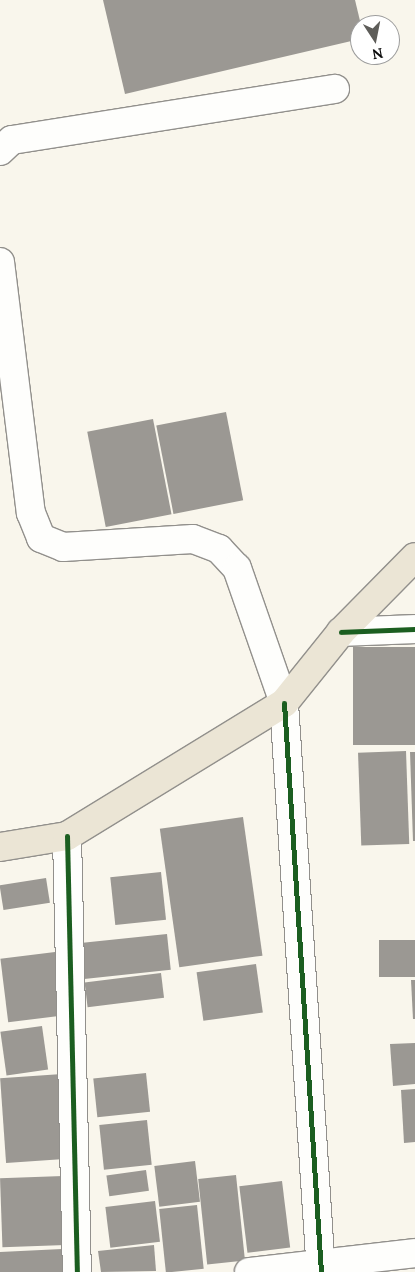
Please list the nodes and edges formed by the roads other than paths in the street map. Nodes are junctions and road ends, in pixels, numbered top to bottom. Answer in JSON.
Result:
{"nodes":[{"id":1,"x":335,"y":89,"type":"dead end"},
{"id":2,"x":0,"y":151,"type":"edge"},
{"id":3,"x":0,"y":262,"type":"edge"},
{"id":4,"x":415,"y":557,"type":"edge"},
{"id":5,"x":415,"y":629,"type":"edge"},
{"id":6,"x":341,"y":632,"type":"junction"},
{"id":7,"x":284,"y":703,"type":"junction"},
{"id":8,"x":67,"y":836,"type":"junction"},
{"id":9,"x":0,"y":847,"type":"edge"},
{"id":10,"x":415,"y":1253,"type":"edge"},
{"id":11,"x":321,"y":1268,"type":"edge"},
{"id":12,"x":78,"y":1272,"type":"edge"},
{"id":13,"x":249,"y":1272,"type":"edge"}],
"edges":[{"from":1,"to":2,"type":"street"},
{"from":3,"to":7,"type":"street"},
{"from":4,"to":6,"type":"main road"},
{"from":5,"to":6,"type":"street"},
{"from":6,"to":7,"type":"main road"},
{"from":7,"to":8,"type":"main road"},
{"from":7,"to":11,"type":"street"},
{"from":8,"to":9,"type":"main road"},
{"from":8,"to":12,"type":"street"},
{"from":10,"to":11,"type":"street"},
{"from":11,"to":13,"type":"street"}]}
